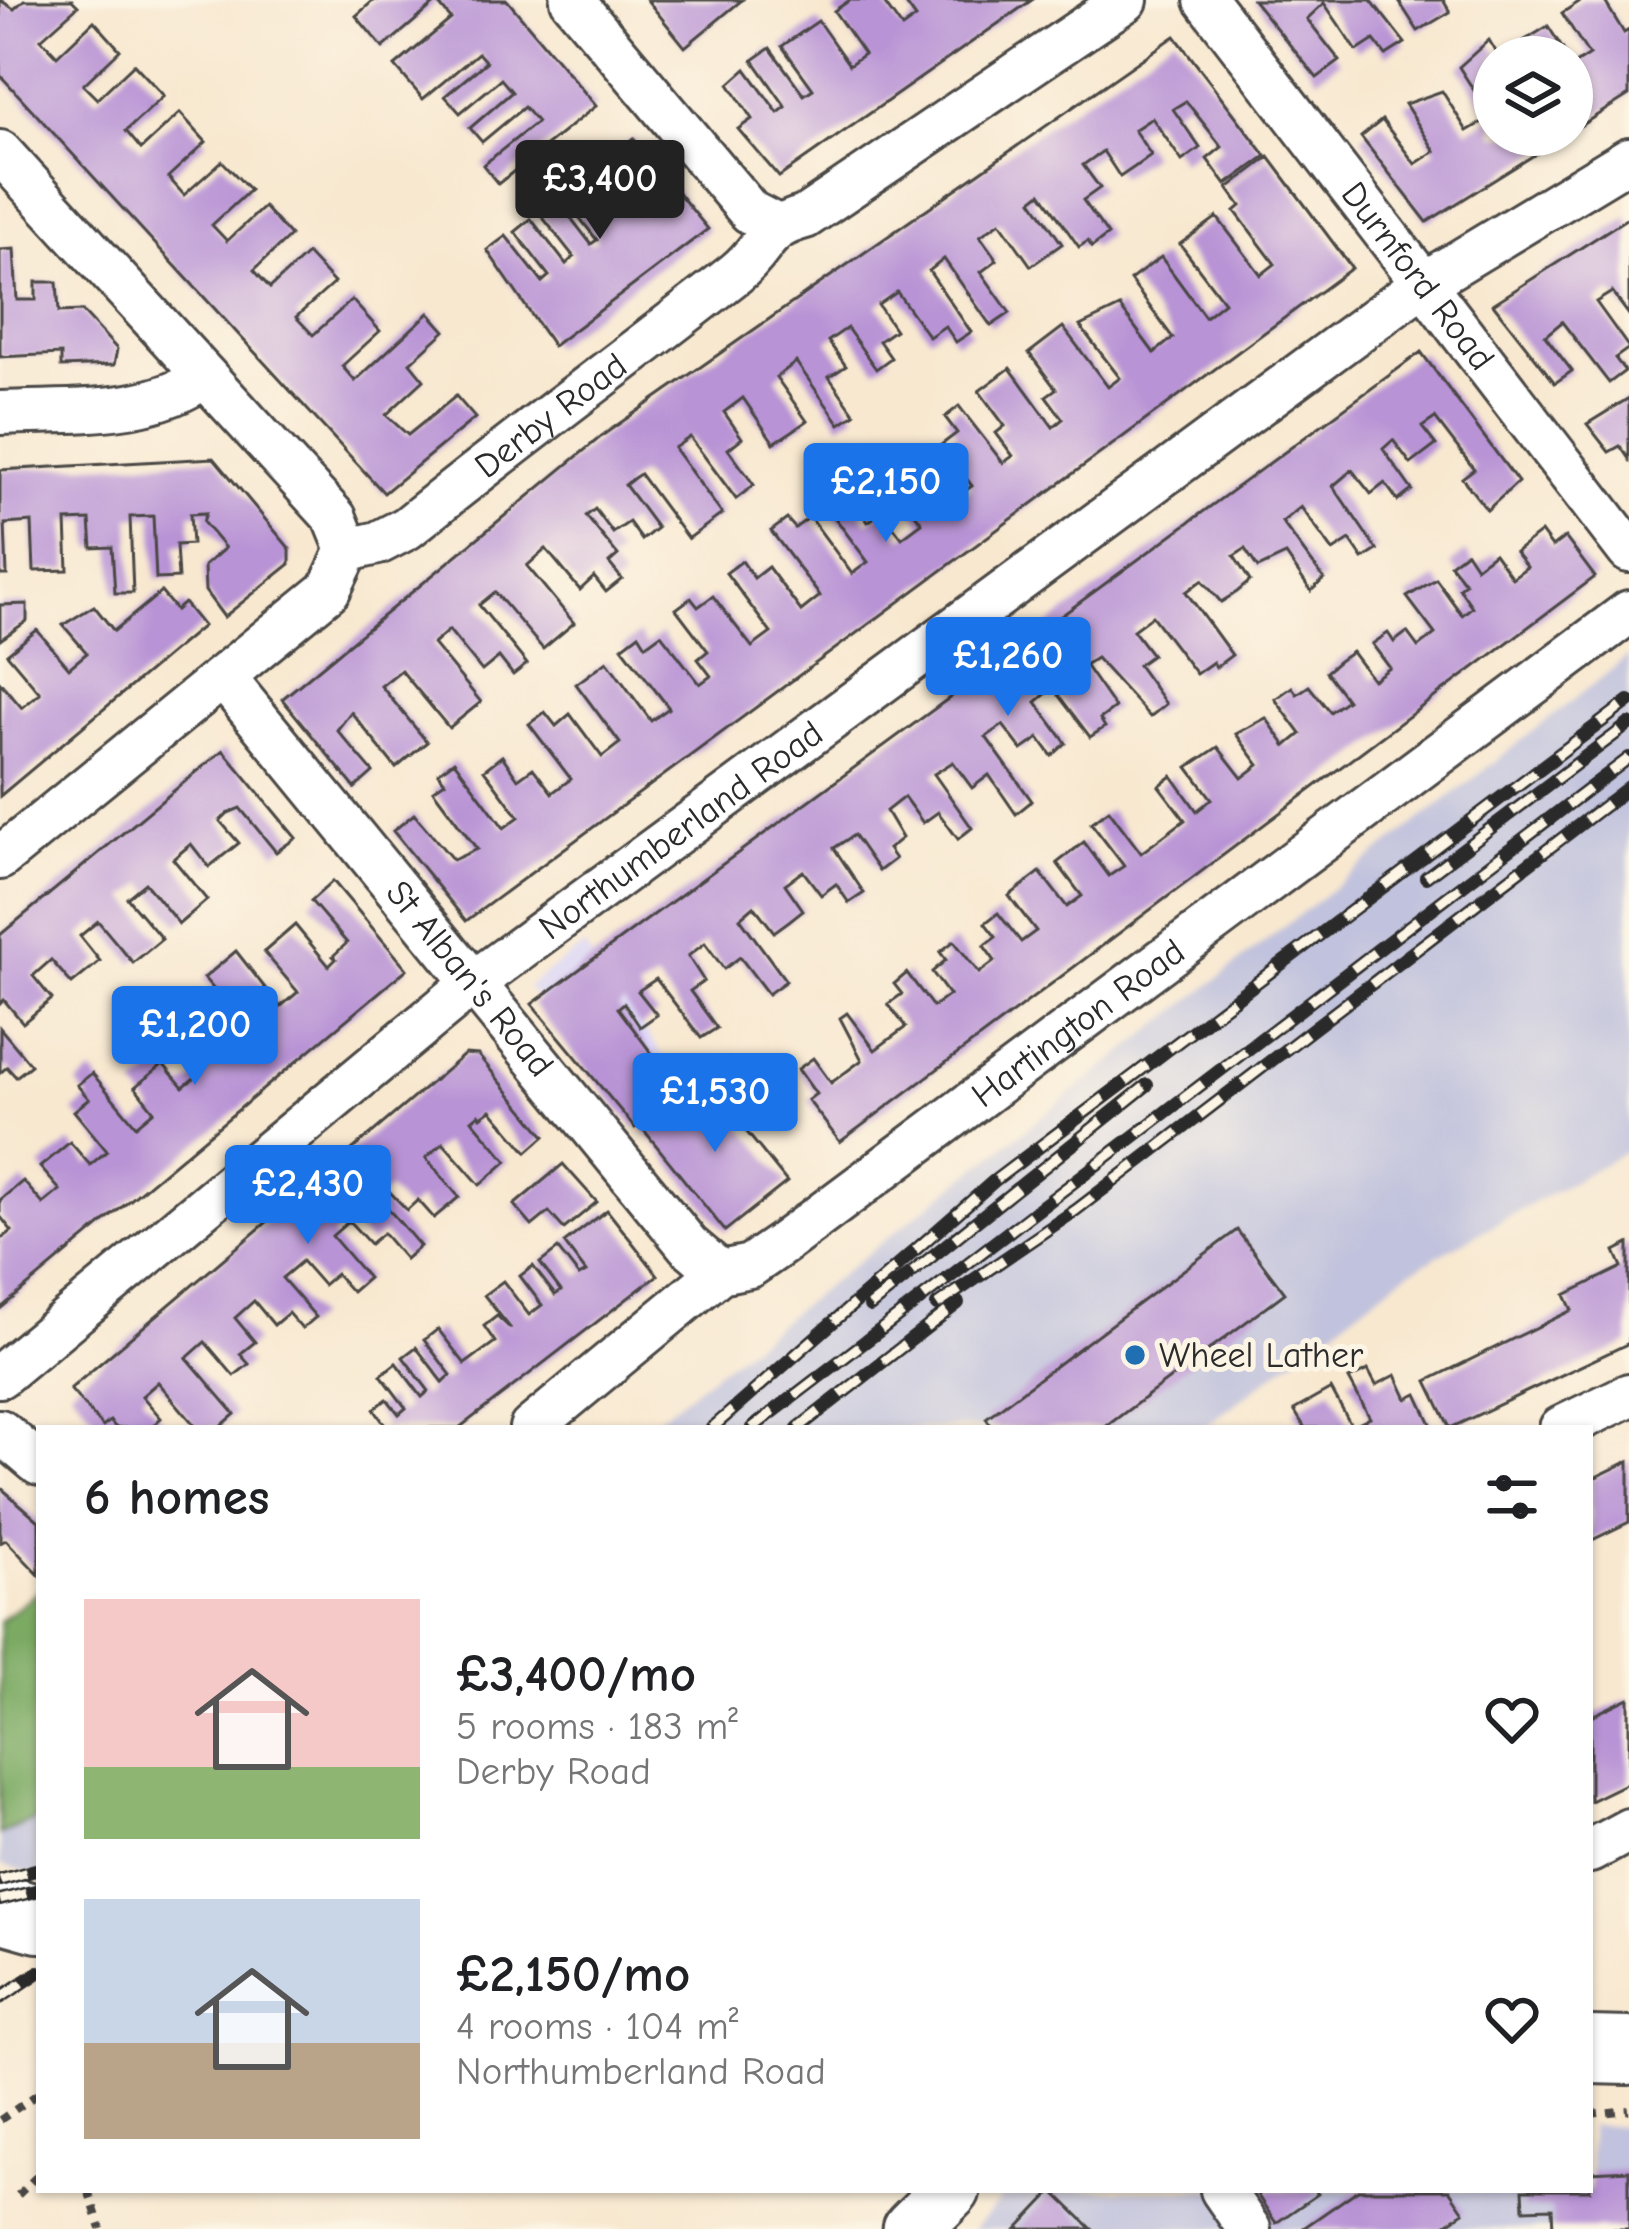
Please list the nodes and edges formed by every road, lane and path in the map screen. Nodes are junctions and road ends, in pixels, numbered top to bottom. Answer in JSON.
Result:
{"nodes":[{"id":1,"x":572,"y":0,"type":"edge"},
{"id":2,"x":1126,"y":0,"type":"edge"},
{"id":3,"x":1206,"y":0,"type":"edge"},
{"id":4,"x":0,"y":152,"type":"edge"},
{"id":5,"x":1629,"y":159,"type":"edge"},
{"id":6,"x":775,"y":225,"type":"junction"},
{"id":7,"x":1421,"y":285,"type":"junction"},
{"id":8,"x":205,"y":376,"type":"junction"},
{"id":9,"x":0,"y":413,"type":"edge"},
{"id":10,"x":348,"y":550,"type":"junction"},
{"id":11,"x":1629,"y":551,"type":"edge"},
{"id":12,"x":1629,"y":612,"type":"edge"},
{"id":13,"x":225,"y":679,"type":"junction"},
{"id":14,"x":0,"y":858,"type":"edge"},
{"id":15,"x":472,"y":983,"type":"junction"},
{"id":16,"x":720,"y":1272,"type":"junction"},
{"id":17,"x":0,"y":1376,"type":"edge"},
{"id":18,"x":1629,"y":1395,"type":"edge"},
{"id":19,"x":535,"y":1425,"type":"edge"},
{"id":20,"x":1567,"y":1425,"type":"edge"},
{"id":21,"x":0,"y":1432,"type":"edge"},
{"id":22,"x":36,"y":1462,"type":"edge"},
{"id":23,"x":1629,"y":1831,"type":"edge"},
{"id":24,"x":1593,"y":1849,"type":"edge"},
{"id":25,"x":0,"y":1908,"type":"edge"},
{"id":26,"x":36,"y":1918,"type":"edge"},
{"id":27,"x":1593,"y":2050,"type":"edge"},
{"id":28,"x":1629,"y":2050,"type":"edge"},
{"id":29,"x":36,"y":2094,"type":"edge"},
{"id":30,"x":1629,"y":2110,"type":"edge"},
{"id":31,"x":1593,"y":2114,"type":"edge"},
{"id":32,"x":0,"y":2120,"type":"edge"},
{"id":33,"x":36,"y":2177,"type":"edge"},
{"id":34,"x":89,"y":2193,"type":"edge"},
{"id":35,"x":905,"y":2193,"type":"edge"},
{"id":36,"x":948,"y":2193,"type":"edge"},
{"id":37,"x":1224,"y":2193,"type":"edge"},
{"id":38,"x":17,"y":2194,"type":"dead end"},
{"id":39,"x":101,"y":2229,"type":"edge"},
{"id":40,"x":897,"y":2229,"type":"edge"},
{"id":41,"x":912,"y":2229,"type":"edge"},
{"id":42,"x":1249,"y":2229,"type":"edge"}],
"edges":[{"from":1,"to":6,"type":"street"},
{"from":2,"to":6,"type":"street","name":"Derby Road"},
{"from":3,"to":7,"type":"street","name":"Durnford Road"},
{"from":4,"to":8,"type":"street"},
{"from":5,"to":7,"type":"street","name":"Northumberland Road"},
{"from":6,"to":10,"type":"street","name":"Derby Road"},
{"from":7,"to":11,"type":"street","name":"Durnford Road"},
{"from":7,"to":15,"type":"street","name":"Northumberland Road"},
{"from":8,"to":9,"type":"street"},
{"from":8,"to":10,"type":"street"},
{"from":10,"to":13,"type":"street"},
{"from":12,"to":16,"type":"street","name":"Hartington Road"},
{"from":13,"to":14,"type":"street"},
{"from":13,"to":15,"type":"street","name":"St Alban's Road"},
{"from":15,"to":16,"type":"street","name":"St Alban's Road"},
{"from":15,"to":17,"type":"street","name":"Northumberland Road"},
{"from":16,"to":19,"type":"street","name":"Hartington Road"},
{"from":18,"to":20,"type":"street"},
{"from":21,"to":22,"type":"street"},
{"from":23,"to":24,"type":"street"},
{"from":25,"to":26,"type":"main road"},
{"from":27,"to":28,"type":"main road"},
{"from":29,"to":32,"type":"path"},
{"from":30,"to":31,"type":"path"},
{"from":33,"to":38,"type":"path"},
{"from":34,"to":39,"type":"path"},
{"from":35,"to":40,"type":"main road"},
{"from":36,"to":41,"type":"main road"},
{"from":37,"to":42,"type":"street"}]}
